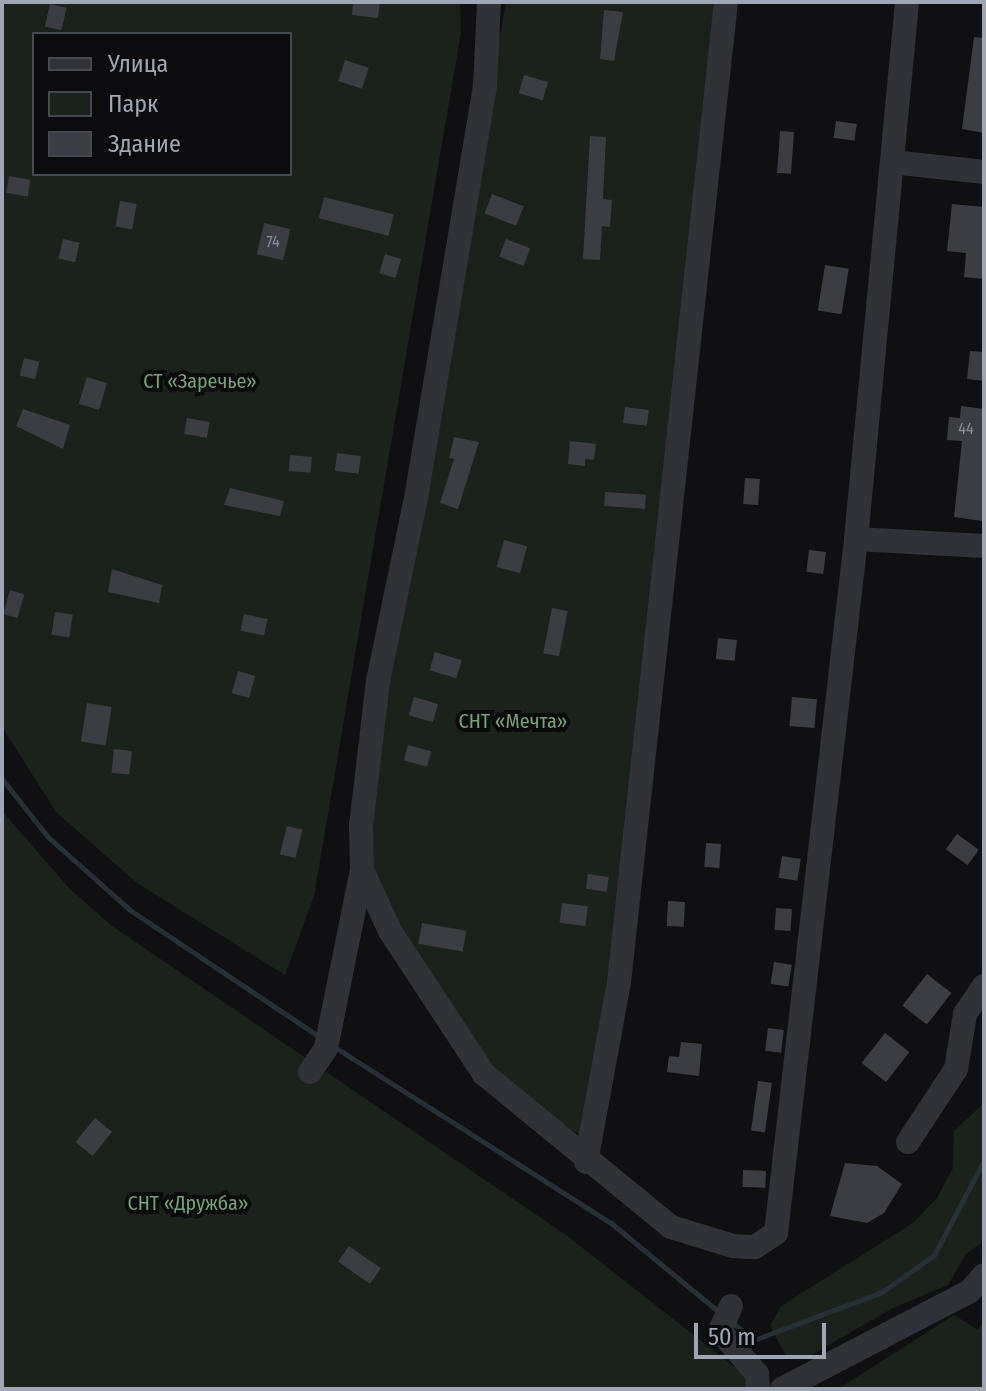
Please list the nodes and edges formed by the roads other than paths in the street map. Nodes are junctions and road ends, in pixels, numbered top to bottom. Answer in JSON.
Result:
{"nodes":[{"id":1,"x":489,"y":2,"type":"edge"},
{"id":2,"x":726,"y":2,"type":"edge"},
{"id":3,"x":907,"y":2,"type":"edge"},
{"id":4,"x":892,"y":162,"type":"junction"},
{"id":5,"x":984,"y":172,"type":"edge"},
{"id":6,"x":856,"y":539,"type":"junction"},
{"id":7,"x":984,"y":546,"type":"edge"},
{"id":8,"x":362,"y":870,"type":"junction"},
{"id":9,"x":984,"y":986,"type":"edge"},
{"id":10,"x":310,"y":1072,"type":"dead end"},
{"id":11,"x":908,"y":1142,"type":"dead end"},
{"id":12,"x":586,"y":1162,"type":"junction"},
{"id":13,"x":977,"y":1283,"type":"edge"},
{"id":14,"x":726,"y":1317,"type":"dead end"},
{"id":15,"x":758,"y":1389,"type":"edge"},
{"id":16,"x":782,"y":1389,"type":"edge"}],
"edges":[{"from":1,"to":8,"type":"street"},
{"from":2,"to":12,"type":"street"},
{"from":3,"to":4,"type":"street"},
{"from":4,"to":5,"type":"street"},
{"from":4,"to":6,"type":"street"},
{"from":6,"to":7,"type":"street"},
{"from":6,"to":12,"type":"street"},
{"from":8,"to":10,"type":"street"},
{"from":8,"to":12,"type":"street"},
{"from":9,"to":11,"type":"street"},
{"from":13,"to":16,"type":"street"},
{"from":14,"to":15,"type":"street"}]}
